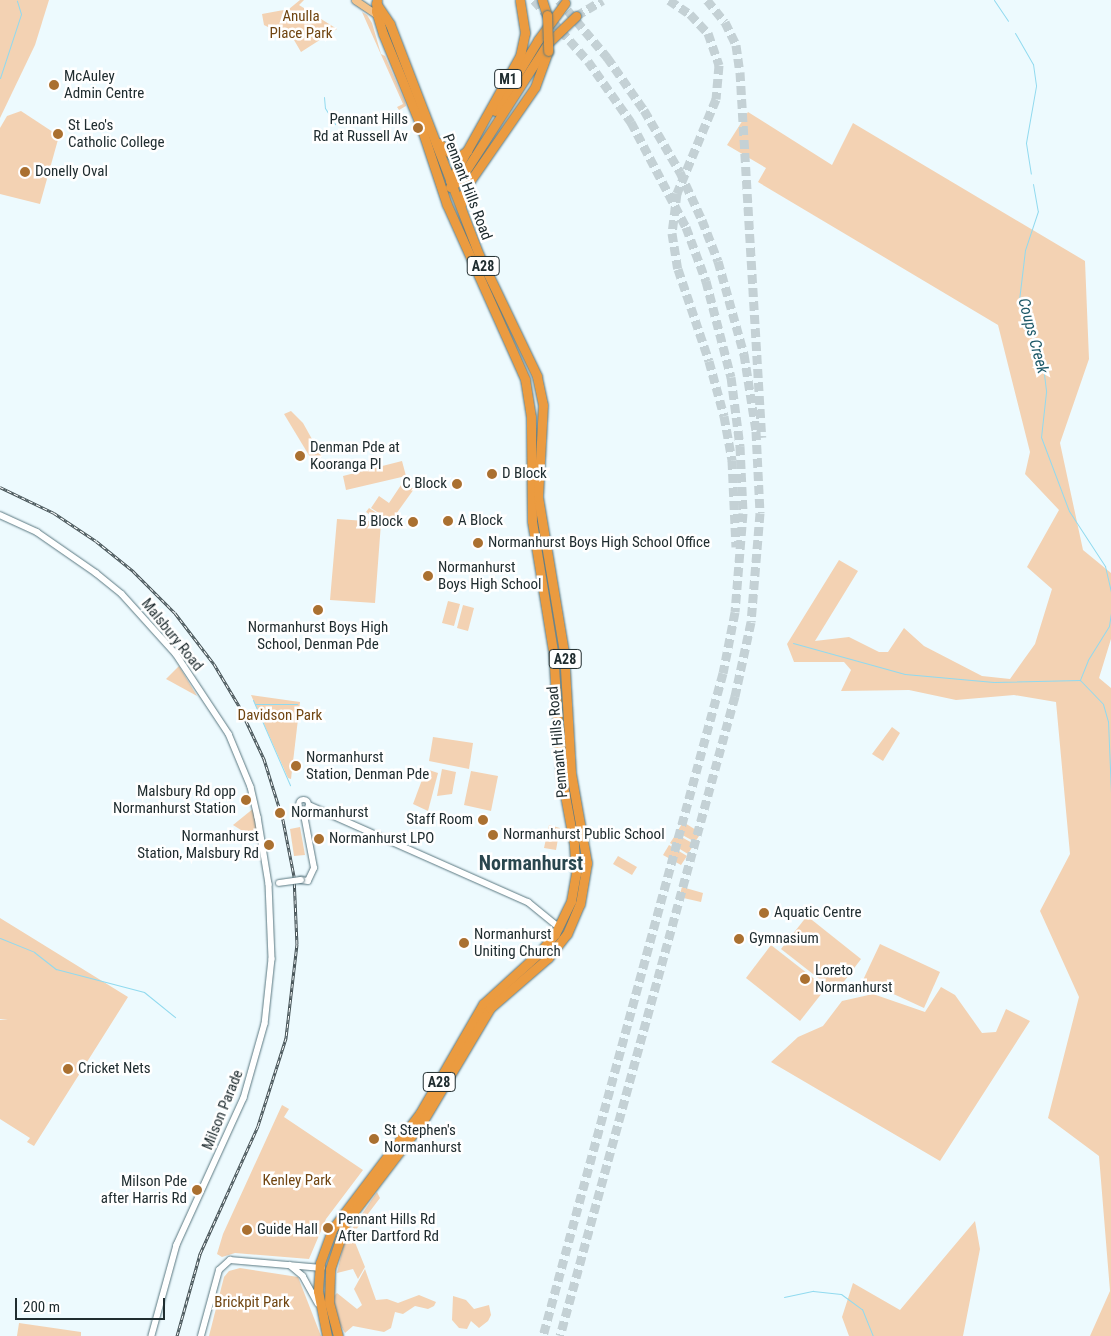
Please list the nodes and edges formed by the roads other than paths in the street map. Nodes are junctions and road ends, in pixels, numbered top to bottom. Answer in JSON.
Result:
{"nodes":[{"id":1,"x":355,"y":0,"type":"edge"},
{"id":2,"x":520,"y":0,"type":"edge"},
{"id":3,"x":542,"y":0,"type":"edge"},
{"id":4,"x":565,"y":3,"type":"dead end"},
{"id":5,"x":376,"y":4,"type":"edge"},
{"id":6,"x":576,"y":16,"type":"tunnel mouth"},
{"id":7,"x":434,"y":138,"type":"junction"},
{"id":8,"x":470,"y":147,"type":"junction"},
{"id":9,"x":439,"y":181,"type":"junction"},
{"id":10,"x":453,"y":183,"type":"junction"},
{"id":11,"x":463,"y":213,"type":"junction"},
{"id":12,"x":458,"y":230,"type":"junction"},
{"id":13,"x":0,"y":515,"type":"edge"},
{"id":14,"x":269,"y":884,"type":"junction"},
{"id":15,"x":559,"y":927,"type":"junction"},
{"id":16,"x":567,"y":934,"type":"junction"},
{"id":17,"x":288,"y":1264,"type":"junction"},
{"id":18,"x":319,"y":1268,"type":"junction"},
{"id":19,"x":330,"y":1269,"type":"junction"},
{"id":20,"x":319,"y":1305,"type":"junction"},
{"id":21,"x":152,"y":1336,"type":"edge"},
{"id":22,"x":201,"y":1336,"type":"edge"},
{"id":23,"x":327,"y":1336,"type":"edge"},
{"id":24,"x":338,"y":1336,"type":"edge"}],
"edges":[{"from":1,"to":5,"type":"main road"},
{"from":2,"to":8,"type":"highway","number":"M1"},
{"from":3,"to":11,"type":"highway","number":"M1","bridge":true},
{"from":4,"to":8,"type":"highway"},
{"from":5,"to":7,"type":"highway","name":"Pennant Hills Road","number":"A28"},
{"from":5,"to":9,"type":"highway","name":"Pennant Hills Road","number":"A28"},
{"from":6,"to":10,"type":"highway"},
{"from":7,"to":8,"type":"highway"},
{"from":7,"to":10,"type":"highway","name":"Pennant Hills Road","number":"A28"},
{"from":8,"to":10,"type":"highway","number":"M1"},
{"from":9,"to":10,"type":"highway"},
{"from":9,"to":12,"type":"highway","name":"Pennant Hills Road","number":"A28"},
{"from":10,"to":11,"type":"highway","name":"Pennant Hills Road","number":"A28"},
{"from":10,"to":12,"type":"highway"},
{"from":11,"to":16,"type":"highway","name":"Pennant Hills Road","number":"A28"},
{"from":12,"to":15,"type":"highway","name":"Pennant Hills Road","number":"A28"},
{"from":13,"to":14,"type":"street","name":"Malsbury Road"},
{"from":14,"to":15,"type":"street","bridge":true},
{"from":14,"to":21,"type":"street","name":"Milson Parade"},
{"from":15,"to":16,"type":"street"},
{"from":15,"to":18,"type":"highway","name":"Pennant Hills Road","number":"A28"},
{"from":16,"to":19,"type":"highway","name":"Pennant Hills Road","number":"A28"},
{"from":17,"to":18,"type":"street"},
{"from":17,"to":20,"type":"street"},
{"from":17,"to":22,"type":"street"},
{"from":18,"to":19,"type":"street"},
{"from":18,"to":20,"type":"highway","name":"Pennant Hills Road","number":"A28"},
{"from":19,"to":24,"type":"highway","name":"Pennant Hills Road","number":"A28"},
{"from":20,"to":23,"type":"highway","name":"Pennant Hills Road","number":"A28"}]}
